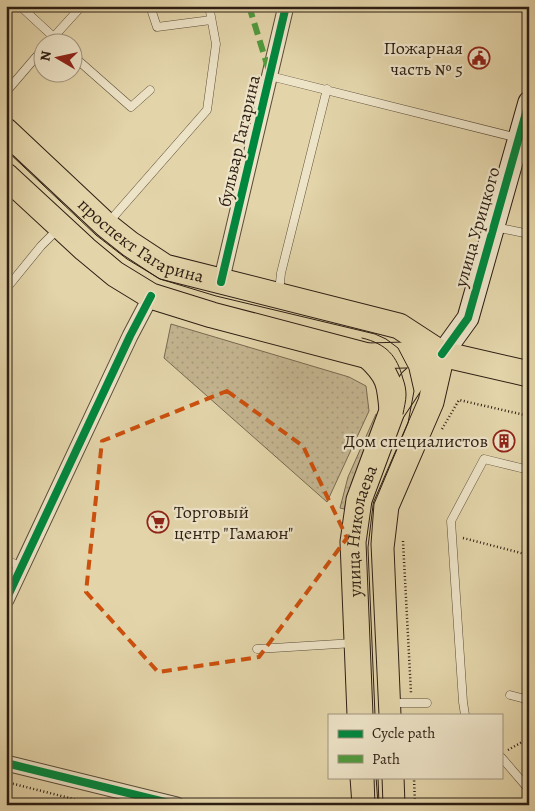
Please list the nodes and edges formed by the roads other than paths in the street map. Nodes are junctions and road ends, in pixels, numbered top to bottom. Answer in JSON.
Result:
{"nodes":[{"id":1,"x":20,"y":6,"type":"edge"},
{"id":2,"x":150,"y":6,"type":"edge"},
{"id":3,"x":209,"y":6,"type":"edge"},
{"id":4,"x":286,"y":6,"type":"edge"},
{"id":5,"x":79,"y":9,"type":"dead end"},
{"id":6,"x":211,"y":20,"type":"junction"},
{"id":7,"x":45,"y":32,"type":"edge"},
{"id":8,"x":61,"y":32,"type":"edge"},
{"id":9,"x":32,"y":62,"type":"edge"},
{"id":10,"x":82,"y":64,"type":"edge"},
{"id":11,"x":270,"y":76,"type":"junction"},
{"id":12,"x":150,"y":90,"type":"dead end"},
{"id":13,"x":327,"y":90,"type":"junction"},
{"id":14,"x":6,"y":92,"type":"edge"},
{"id":15,"x":529,"y":102,"type":"edge"},
{"id":16,"x":6,"y":131,"type":"edge"},
{"id":17,"x":518,"y":138,"type":"junction"},
{"id":18,"x":6,"y":176,"type":"edge"},
{"id":19,"x":106,"y":225,"type":"junction"},
{"id":20,"x":60,"y":226,"type":"junction"},
{"id":21,"x":493,"y":227,"type":"junction"},
{"id":22,"x":529,"y":234,"type":"edge"},
{"id":23,"x":221,"y":282,"type":"junction"},
{"id":24,"x":6,"y":289,"type":"edge"},
{"id":25,"x":151,"y":296,"type":"junction"},
{"id":26,"x":278,"y":296,"type":"junction"},
{"id":27,"x":442,"y":354,"type":"junction"},
{"id":28,"x":368,"y":356,"type":"junction"},
{"id":29,"x":529,"y":374,"type":"edge"},
{"id":30,"x":392,"y":411,"type":"junction"},
{"id":31,"x":529,"y":470,"type":"edge"},
{"id":32,"x":6,"y":560,"type":"edge"},
{"id":33,"x":22,"y":567,"type":"junction"},
{"id":34,"x":6,"y":600,"type":"edge"},
{"id":35,"x":356,"y":642,"type":"junction"},
{"id":36,"x":257,"y":649,"type":"dead end"},
{"id":37,"x":510,"y":695,"type":"dead end"},
{"id":38,"x":529,"y":700,"type":"edge"},
{"id":39,"x":427,"y":703,"type":"dead end"},
{"id":40,"x":396,"y":707,"type":"edge"},
{"id":41,"x":360,"y":714,"type":"edge"},
{"id":42,"x":465,"y":714,"type":"edge"},
{"id":43,"x":502,"y":756,"type":"edge"},
{"id":44,"x":6,"y":763,"type":"edge"},
{"id":45,"x":364,"y":778,"type":"edge"},
{"id":46,"x":391,"y":778,"type":"edge"},
{"id":47,"x":529,"y":786,"type":"edge"},
{"id":48,"x":177,"y":805,"type":"edge"},
{"id":49,"x":365,"y":805,"type":"edge"},
{"id":50,"x":392,"y":805,"type":"edge"}],
"edges":[{"from":1,"to":7,"type":"lane"},
{"from":2,"to":6,"type":"lane"},
{"from":3,"to":6,"type":"lane"},
{"from":4,"to":11,"type":"street","name":"бульвар Гагарина"},
{"from":5,"to":8,"type":"lane"},
{"from":6,"to":19,"type":"lane"},
{"from":9,"to":14,"type":"lane"},
{"from":10,"to":12,"type":"lane"},
{"from":11,"to":13,"type":"lane"},
{"from":11,"to":23,"type":"street","name":"бульвар Гагарина"},
{"from":13,"to":17,"type":"lane"},
{"from":13,"to":26,"type":"lane"},
{"from":15,"to":17,"type":"street","name":"улица Урицкого"},
{"from":16,"to":19,"type":"main road","name":"проспект Гагарина"},
{"from":17,"to":21,"type":"street","name":"улица Урицкого"},
{"from":18,"to":20,"type":"main road","name":"проспект Гагарина"},
{"from":19,"to":23,"type":"main road","name":"проспект Гагарина"},
{"from":20,"to":24,"type":"lane"},
{"from":20,"to":25,"type":"main road","name":"проспект Гагарина"},
{"from":21,"to":22,"type":"lane"},
{"from":21,"to":27,"type":"street","name":"улица Урицкого"},
{"from":23,"to":26,"type":"main road","name":"проспект Гагарина"},
{"from":25,"to":28,"type":"main road","name":"проспект Гагарина"},
{"from":25,"to":33,"type":"street"},
{"from":26,"to":27,"type":"main road","name":"проспект Гагарина"},
{"from":27,"to":28,"type":"main road","name":"проспект Гагарина"},
{"from":27,"to":29,"type":"main road","name":"проспект Гагарина"},
{"from":27,"to":30,"type":"main road","name":"улица Николаева"},
{"from":27,"to":40,"type":"main road","name":"улица Николаева"},
{"from":28,"to":30,"type":"main road"},
{"from":30,"to":35,"type":"main road","name":"улица Николаева"},
{"from":31,"to":42,"type":"lane"},
{"from":32,"to":33,"type":"lane"},
{"from":33,"to":34,"type":"street"},
{"from":35,"to":36,"type":"lane"},
{"from":35,"to":41,"type":"main road","name":"улица Николаева"},
{"from":37,"to":38,"type":"lane"},
{"from":39,"to":40,"type":"lane"},
{"from":43,"to":47,"type":"lane"},
{"from":44,"to":48,"type":"street"},
{"from":45,"to":49,"type":"main road"},
{"from":46,"to":50,"type":"main road"}]}
